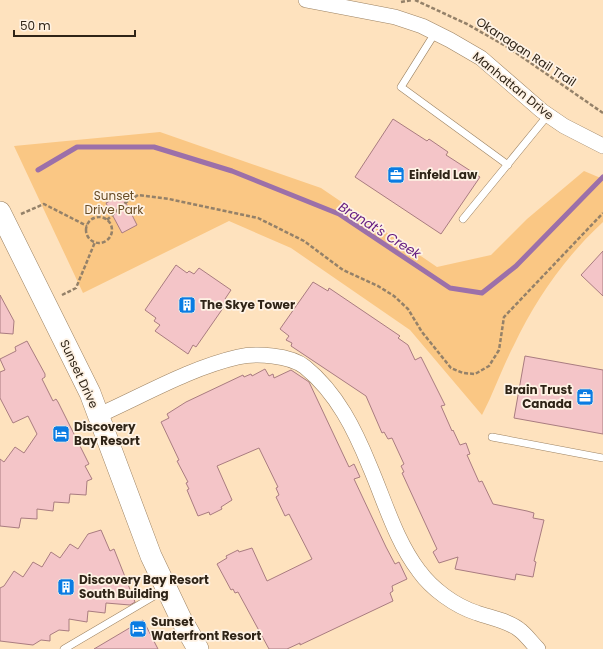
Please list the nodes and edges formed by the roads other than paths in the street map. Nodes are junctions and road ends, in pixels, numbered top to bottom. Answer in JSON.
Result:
{"nodes":[{"id":1,"x":306,"y":0,"type":"edge"},
{"id":2,"x":435,"y":33,"type":"junction"},
{"id":3,"x":548,"y":115,"type":"junction"},
{"id":4,"x":603,"y":146,"type":"edge"},
{"id":5,"x":508,"y":164,"type":"junction"},
{"id":6,"x":2,"y":217,"type":"edge"},
{"id":7,"x":463,"y":218,"type":"dead end"},
{"id":8,"x":99,"y":415,"type":"junction"},
{"id":9,"x":492,"y":438,"type":"dead end"},
{"id":10,"x":603,"y":458,"type":"edge"},
{"id":11,"x":166,"y":589,"type":"junction"},
{"id":12,"x":64,"y":649,"type":"edge"},
{"id":13,"x":198,"y":649,"type":"edge"},
{"id":14,"x":538,"y":649,"type":"edge"}],
"edges":[{"from":1,"to":2,"type":"street","name":"Manhattan Drive"},
{"from":2,"to":3,"type":"street","name":"Manhattan Drive"},
{"from":2,"to":5,"type":"lane"},
{"from":3,"to":4,"type":"street","name":"Manhattan Drive"},
{"from":3,"to":5,"type":"lane"},
{"from":5,"to":7,"type":"lane"},
{"from":6,"to":8,"type":"street","name":"Sunset Drive"},
{"from":8,"to":11,"type":"street","name":"Sunset Drive"},
{"from":8,"to":14,"type":"street"},
{"from":9,"to":10,"type":"lane"},
{"from":11,"to":12,"type":"lane"},
{"from":11,"to":13,"type":"street","name":"Sunset Drive"}]}
